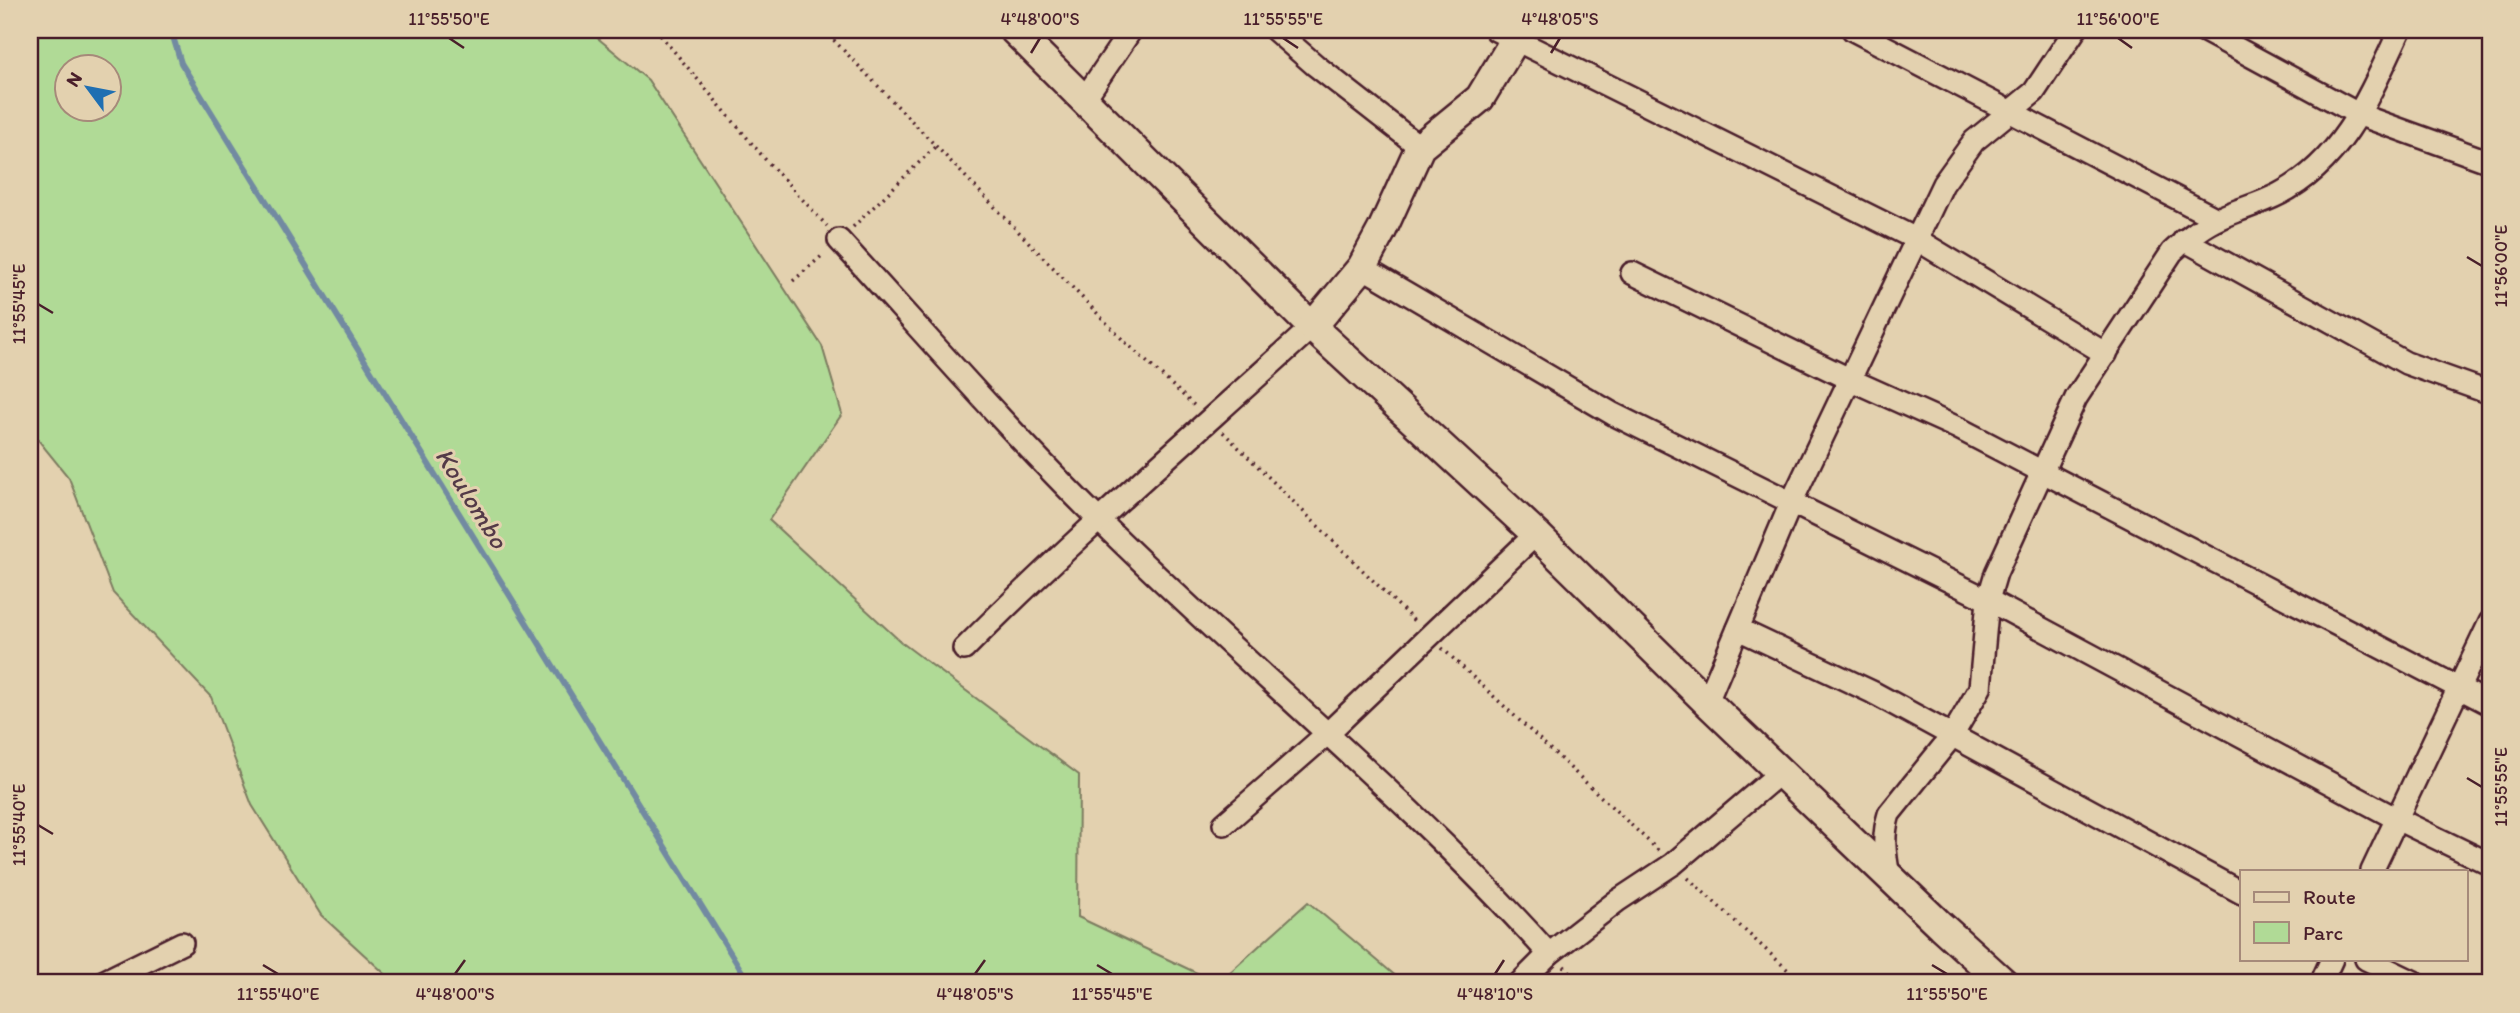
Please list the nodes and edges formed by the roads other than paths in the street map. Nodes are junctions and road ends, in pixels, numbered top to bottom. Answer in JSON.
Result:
{"nodes":[{"id":1,"x":1014,"y":30,"type":"edge"},
{"id":2,"x":1131,"y":30,"type":"edge"},
{"id":3,"x":1275,"y":30,"type":"edge"},
{"id":4,"x":1853,"y":30,"type":"edge"},
{"id":5,"x":2075,"y":30,"type":"edge"},
{"id":6,"x":2203,"y":30,"type":"edge"},
{"id":7,"x":2400,"y":30,"type":"edge"},
{"id":8,"x":1511,"y":33,"type":"edge"},
{"id":9,"x":1083,"y":101,"type":"junction"},
{"id":10,"x":2011,"y":111,"type":"junction"},
{"id":11,"x":2360,"y":115,"type":"junction"},
{"id":12,"x":1420,"y":147,"type":"junction"},
{"id":13,"x":2490,"y":162,"type":"edge"},
{"id":14,"x":2217,"y":219,"type":"junction"},
{"id":15,"x":1916,"y":239,"type":"junction"},
{"id":16,"x":839,"y":240,"type":"road end"},
{"id":17,"x":2184,"y":240,"type":"junction"},
{"id":18,"x":1362,"y":267,"type":"junction"},
{"id":19,"x":1632,"y":273,"type":"dead end"},
{"id":20,"x":1312,"y":327,"type":"junction"},
{"id":21,"x":2106,"y":354,"type":"junction"},
{"id":22,"x":1851,"y":380,"type":"junction"},
{"id":23,"x":2490,"y":393,"type":"edge"},
{"id":24,"x":2042,"y":472,"type":"junction"},
{"id":25,"x":1791,"y":503,"type":"junction"},
{"id":26,"x":1098,"y":519,"type":"junction"},
{"id":27,"x":1536,"y":534,"type":"junction"},
{"id":28,"x":1987,"y":600,"type":"junction"},
{"id":29,"x":2490,"y":622,"type":"edge"},
{"id":30,"x":1738,"y":629,"type":"junction"},
{"id":31,"x":964,"y":649,"type":"dead end"},
{"id":32,"x":2458,"y":688,"type":"junction"},
{"id":33,"x":1707,"y":702,"type":"junction"},
{"id":34,"x":2490,"y":704,"type":"edge"},
{"id":35,"x":1328,"y":733,"type":"junction"},
{"id":36,"x":1952,"y":736,"type":"junction"},
{"id":37,"x":1781,"y":772,"type":"junction"},
{"id":38,"x":2397,"y":818,"type":"junction"},
{"id":39,"x":1224,"y":824,"type":"dead end"},
{"id":40,"x":2490,"y":864,"type":"edge"},
{"id":41,"x":2372,"y":870,"type":"edge"},
{"id":42,"x":1889,"y":877,"type":"junction"},
{"id":43,"x":2240,"y":892,"type":"edge"},
{"id":44,"x":182,"y":943,"type":"dead end"},
{"id":45,"x":1549,"y":954,"type":"junction"},
{"id":46,"x":2332,"y":960,"type":"edge"},
{"id":47,"x":2368,"y":960,"type":"edge"},
{"id":48,"x":101,"y":983,"type":"edge"},
{"id":49,"x":1520,"y":983,"type":"edge"},
{"id":50,"x":2004,"y":983,"type":"edge"},
{"id":51,"x":2321,"y":983,"type":"edge"},
{"id":52,"x":2416,"y":983,"type":"edge"}],
"edges":[{"from":1,"to":9,"type":"street"},
{"from":2,"to":9,"type":"street"},
{"from":3,"to":12,"type":"street"},
{"from":4,"to":10,"type":"street"},
{"from":5,"to":10,"type":"street"},
{"from":6,"to":11,"type":"street"},
{"from":7,"to":11,"type":"street"},
{"from":8,"to":12,"type":"street"},
{"from":8,"to":15,"type":"street"},
{"from":9,"to":20,"type":"street"},
{"from":10,"to":14,"type":"street"},
{"from":10,"to":15,"type":"street"},
{"from":11,"to":13,"type":"street"},
{"from":11,"to":14,"type":"street"},
{"from":12,"to":18,"type":"street"},
{"from":14,"to":17,"type":"street"},
{"from":15,"to":21,"type":"street"},
{"from":15,"to":22,"type":"street"},
{"from":16,"to":26,"type":"street"},
{"from":17,"to":21,"type":"street"},
{"from":17,"to":23,"type":"street"},
{"from":18,"to":20,"type":"street"},
{"from":18,"to":25,"type":"street"},
{"from":19,"to":22,"type":"street"},
{"from":20,"to":26,"type":"street"},
{"from":20,"to":27,"type":"street"},
{"from":21,"to":24,"type":"street"},
{"from":22,"to":24,"type":"street"},
{"from":22,"to":25,"type":"street"},
{"from":24,"to":28,"type":"street"},
{"from":24,"to":32,"type":"street"},
{"from":25,"to":28,"type":"street"},
{"from":25,"to":30,"type":"street"},
{"from":26,"to":31,"type":"street"},
{"from":26,"to":35,"type":"street"},
{"from":27,"to":33,"type":"street"},
{"from":27,"to":35,"type":"street"},
{"from":28,"to":36,"type":"street"},
{"from":28,"to":38,"type":"street"},
{"from":29,"to":32,"type":"street"},
{"from":30,"to":33,"type":"street"},
{"from":30,"to":36,"type":"street"},
{"from":32,"to":34,"type":"street"},
{"from":32,"to":38,"type":"street"},
{"from":33,"to":37,"type":"street"},
{"from":35,"to":39,"type":"street"},
{"from":35,"to":45,"type":"street"},
{"from":36,"to":42,"type":"street"},
{"from":36,"to":43,"type":"street"},
{"from":37,"to":42,"type":"street"},
{"from":37,"to":45,"type":"street"},
{"from":38,"to":40,"type":"street"},
{"from":38,"to":41,"type":"street"},
{"from":42,"to":50,"type":"street"},
{"from":44,"to":48,"type":"street"},
{"from":45,"to":49,"type":"street"},
{"from":46,"to":51,"type":"street"},
{"from":47,"to":52,"type":"street"}]}
